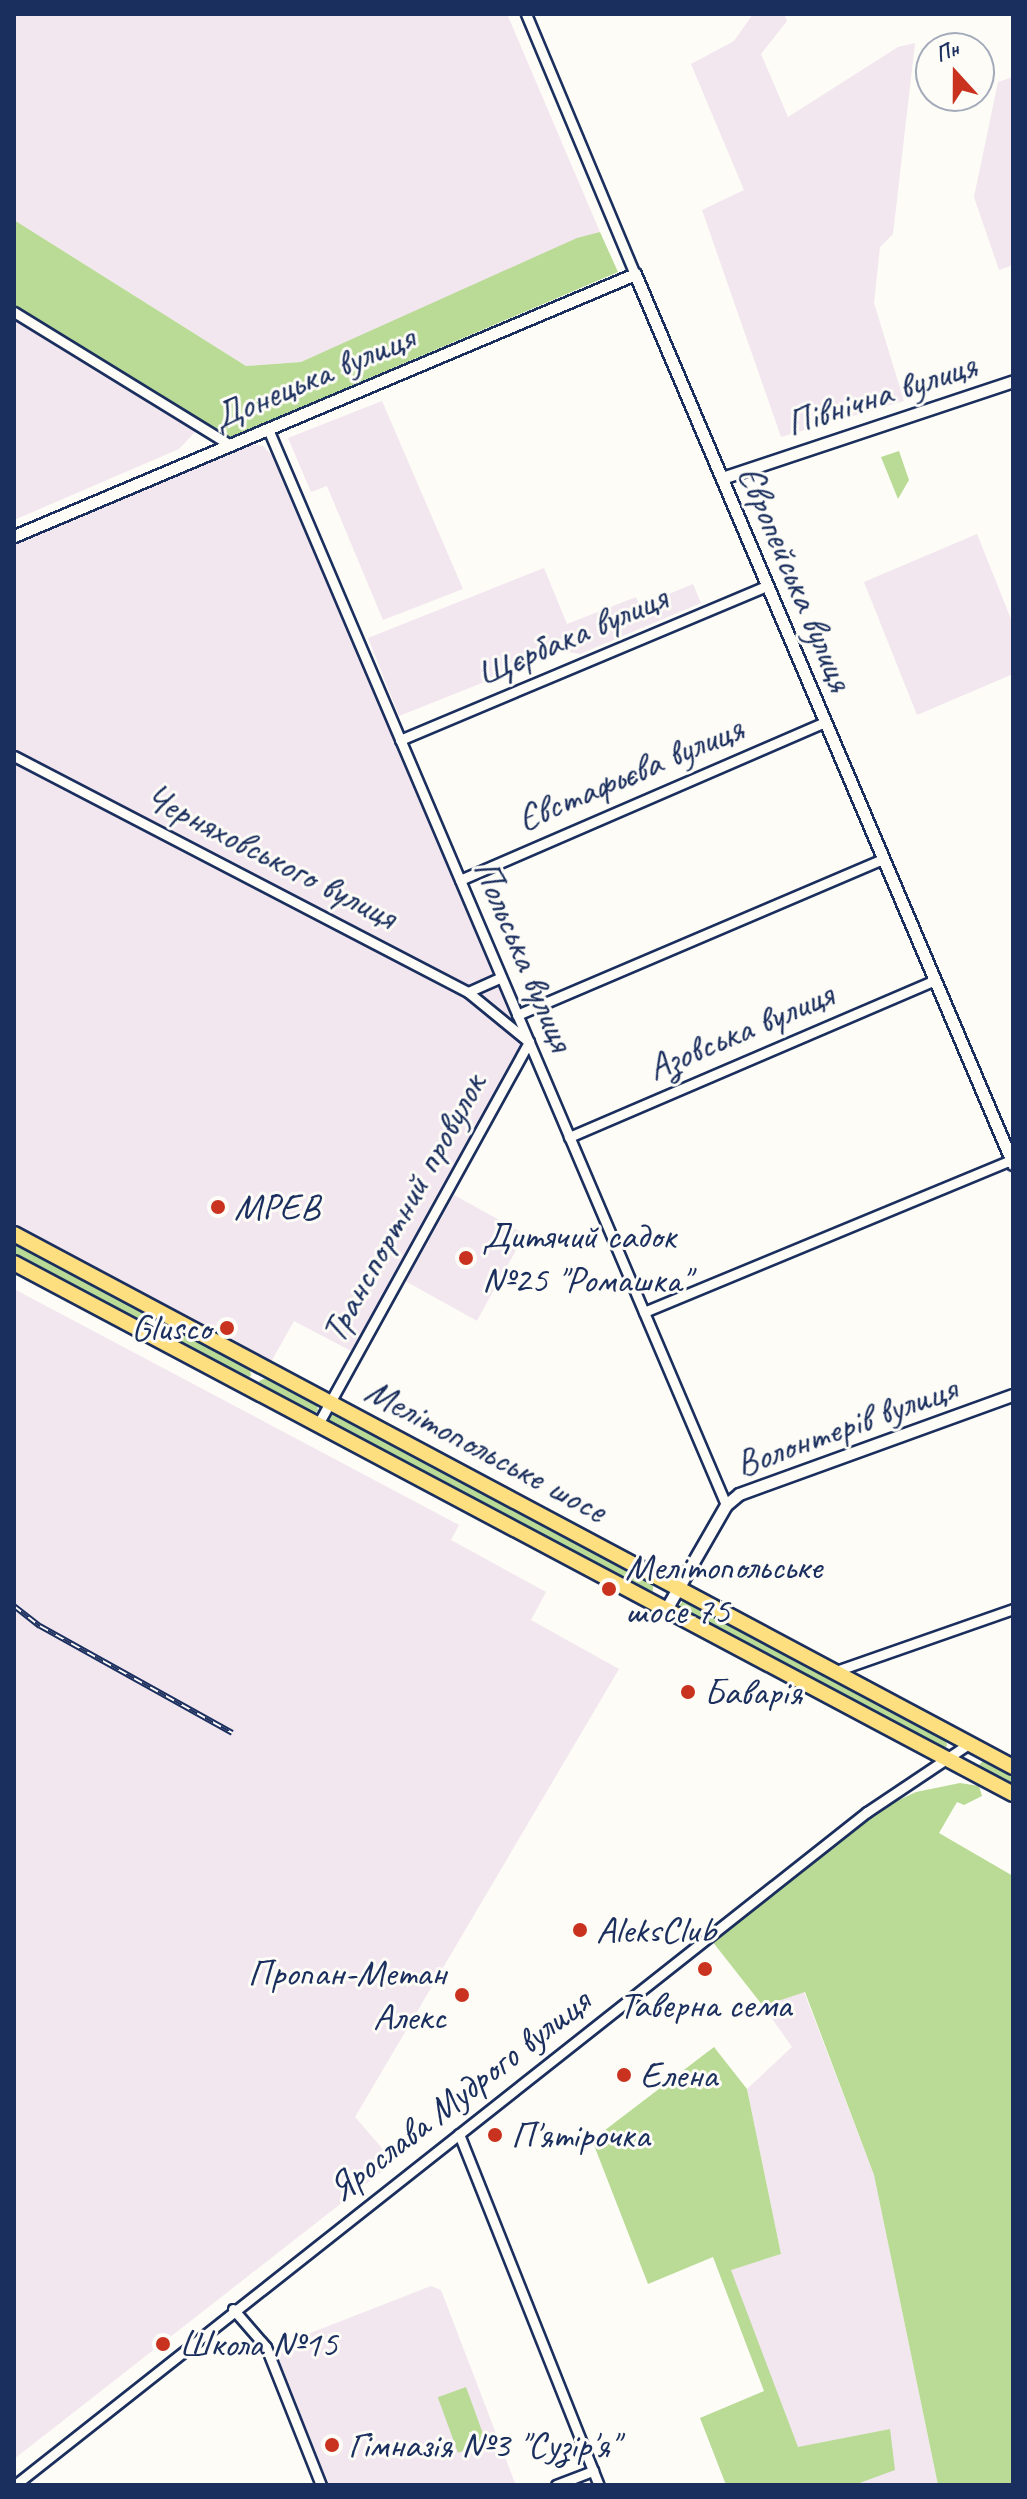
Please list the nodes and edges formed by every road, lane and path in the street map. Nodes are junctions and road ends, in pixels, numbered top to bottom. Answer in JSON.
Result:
{"nodes":[{"id":1,"x":526,"y":14,"type":"edge"},
{"id":2,"x":635,"y":274,"type":"junction"},
{"id":3,"x":14,"y":312,"type":"edge"},
{"id":4,"x":1013,"y":381,"type":"edge"},
{"id":5,"x":268,"y":429,"type":"junction"},
{"id":6,"x":230,"y":445,"type":"junction"},
{"id":7,"x":722,"y":478,"type":"junction"},
{"id":8,"x":14,"y":536,"type":"edge"},
{"id":9,"x":767,"y":586,"type":"junction"},
{"id":10,"x":825,"y":722,"type":"junction"},
{"id":11,"x":400,"y":740,"type":"junction"},
{"id":12,"x":14,"y":756,"type":"edge"},
{"id":13,"x":883,"y":859,"type":"junction"},
{"id":14,"x":460,"y":880,"type":"junction"},
{"id":15,"x":501,"y":977,"type":"junction"},
{"id":16,"x":935,"y":980,"type":"junction"},
{"id":17,"x":468,"y":992,"type":"junction"},
{"id":18,"x":517,"y":1015,"type":"junction"},
{"id":19,"x":529,"y":1042,"type":"junction"},
{"id":20,"x":569,"y":1137,"type":"junction"},
{"id":21,"x":1012,"y":1162,"type":"edge"},
{"id":22,"x":14,"y":1234,"type":"edge"},
{"id":23,"x":14,"y":1263,"type":"edge"},
{"id":24,"x":644,"y":1312,"type":"junction"},
{"id":25,"x":1013,"y":1395,"type":"edge"},
{"id":26,"x":330,"y":1403,"type":"junction"},
{"id":27,"x":317,"y":1426,"type":"junction"},
{"id":28,"x":726,"y":1505,"type":"junction"},
{"id":29,"x":677,"y":1589,"type":"junction"},
{"id":30,"x":1013,"y":1609,"type":"edge"},
{"id":31,"x":665,"y":1611,"type":"junction"},
{"id":32,"x":833,"y":1672,"type":"junction"},
{"id":33,"x":970,"y":1743,"type":"junction"},
{"id":34,"x":946,"y":1759,"type":"junction"},
{"id":35,"x":1013,"y":1767,"type":"edge"},
{"id":36,"x":1013,"y":1794,"type":"edge"},
{"id":37,"x":459,"y":2134,"type":"junction"},
{"id":38,"x":233,"y":2309,"type":"junction"},
{"id":39,"x":593,"y":2471,"type":"junction"},
{"id":40,"x":15,"y":2485,"type":"edge"},
{"id":41,"x":321,"y":2485,"type":"edge"},
{"id":42,"x":556,"y":2485,"type":"edge"},
{"id":43,"x":599,"y":2485,"type":"edge"}],
"edges":[{"from":1,"to":2,"type":"street","name":"Європейська вулиця"},
{"from":2,"to":5,"type":"street","name":"Донецька вулиця"},
{"from":2,"to":7,"type":"street","name":"Європейська вулиця"},
{"from":3,"to":6,"type":"street"},
{"from":4,"to":7,"type":"street","name":"Північна вулиця"},
{"from":5,"to":6,"type":"street","name":"Донецька вулиця"},
{"from":5,"to":11,"type":"street","name":"Польська вулиця"},
{"from":6,"to":8,"type":"street","name":"Донецька вулиця"},
{"from":7,"to":9,"type":"street","name":"Європейська вулиця"},
{"from":9,"to":10,"type":"street","name":"Європейська вулиця"},
{"from":9,"to":11,"type":"street","name":"Щєрбака вулиця"},
{"from":10,"to":13,"type":"street","name":"Європейська вулиця"},
{"from":10,"to":14,"type":"street","name":"Євстафьєва вулиця"},
{"from":11,"to":14,"type":"street","name":"Польська вулиця"},
{"from":12,"to":17,"type":"street","name":"Черняховського вулиця"},
{"from":13,"to":16,"type":"street","name":"Європейська вулиця"},
{"from":13,"to":18,"type":"street"},
{"from":14,"to":15,"type":"street","name":"Польська вулиця"},
{"from":15,"to":17,"type":"street"},
{"from":15,"to":18,"type":"street","name":"Польська вулиця"},
{"from":16,"to":20,"type":"street","name":"Азовська вулиця"},
{"from":16,"to":21,"type":"street","name":"Європейська вулиця"},
{"from":17,"to":19,"type":"street","name":"Черняховського вулиця"},
{"from":18,"to":19,"type":"street","name":"Польська вулиця"},
{"from":19,"to":20,"type":"street","name":"Польська вулиця"},
{"from":19,"to":26,"type":"street","name":"Транспортний провулок"},
{"from":20,"to":24,"type":"street","name":"Польська вулиця"},
{"from":21,"to":24,"type":"street"},
{"from":22,"to":26,"type":"main road","name":"Мелітопольське шосе"},
{"from":23,"to":27,"type":"main road","name":"Мелітопольське шосе"},
{"from":24,"to":28,"type":"street","name":"Польська вулиця"},
{"from":25,"to":28,"type":"street","name":"Волонтерів вулиця"},
{"from":26,"to":27,"type":"street","name":"Транспортний провулок"},
{"from":26,"to":29,"type":"main road","name":"Мелітопольське шосе"},
{"from":27,"to":31,"type":"main road","name":"Мелітопольське шосе"},
{"from":28,"to":29,"type":"street","name":"Волонтерів вулиця"},
{"from":29,"to":31,"type":"street","name":"Волонтерів вулиця"},
{"from":29,"to":32,"type":"main road","name":"Мелітопольське шосе"},
{"from":30,"to":32,"type":"street"},
{"from":31,"to":34,"type":"main road","name":"Мелітопольське шосе"},
{"from":32,"to":33,"type":"main road","name":"Мелітопольське шосе"},
{"from":33,"to":34,"type":"street","name":"Ярослава Мудрого вулиця"},
{"from":33,"to":35,"type":"main road","name":"Мелітопольське шосе"},
{"from":34,"to":36,"type":"main road","name":"Мелітопольське шосе"},
{"from":34,"to":37,"type":"street","name":"Ярослава Мудрого вулиця"},
{"from":37,"to":38,"type":"street","name":"Ярослава Мудрого вулиця"},
{"from":37,"to":39,"type":"street"},
{"from":38,"to":40,"type":"street","name":"Ярослава Мудрого вулиця"},
{"from":38,"to":41,"type":"street"},
{"from":39,"to":42,"type":"street"},
{"from":39,"to":43,"type":"street"}]}
